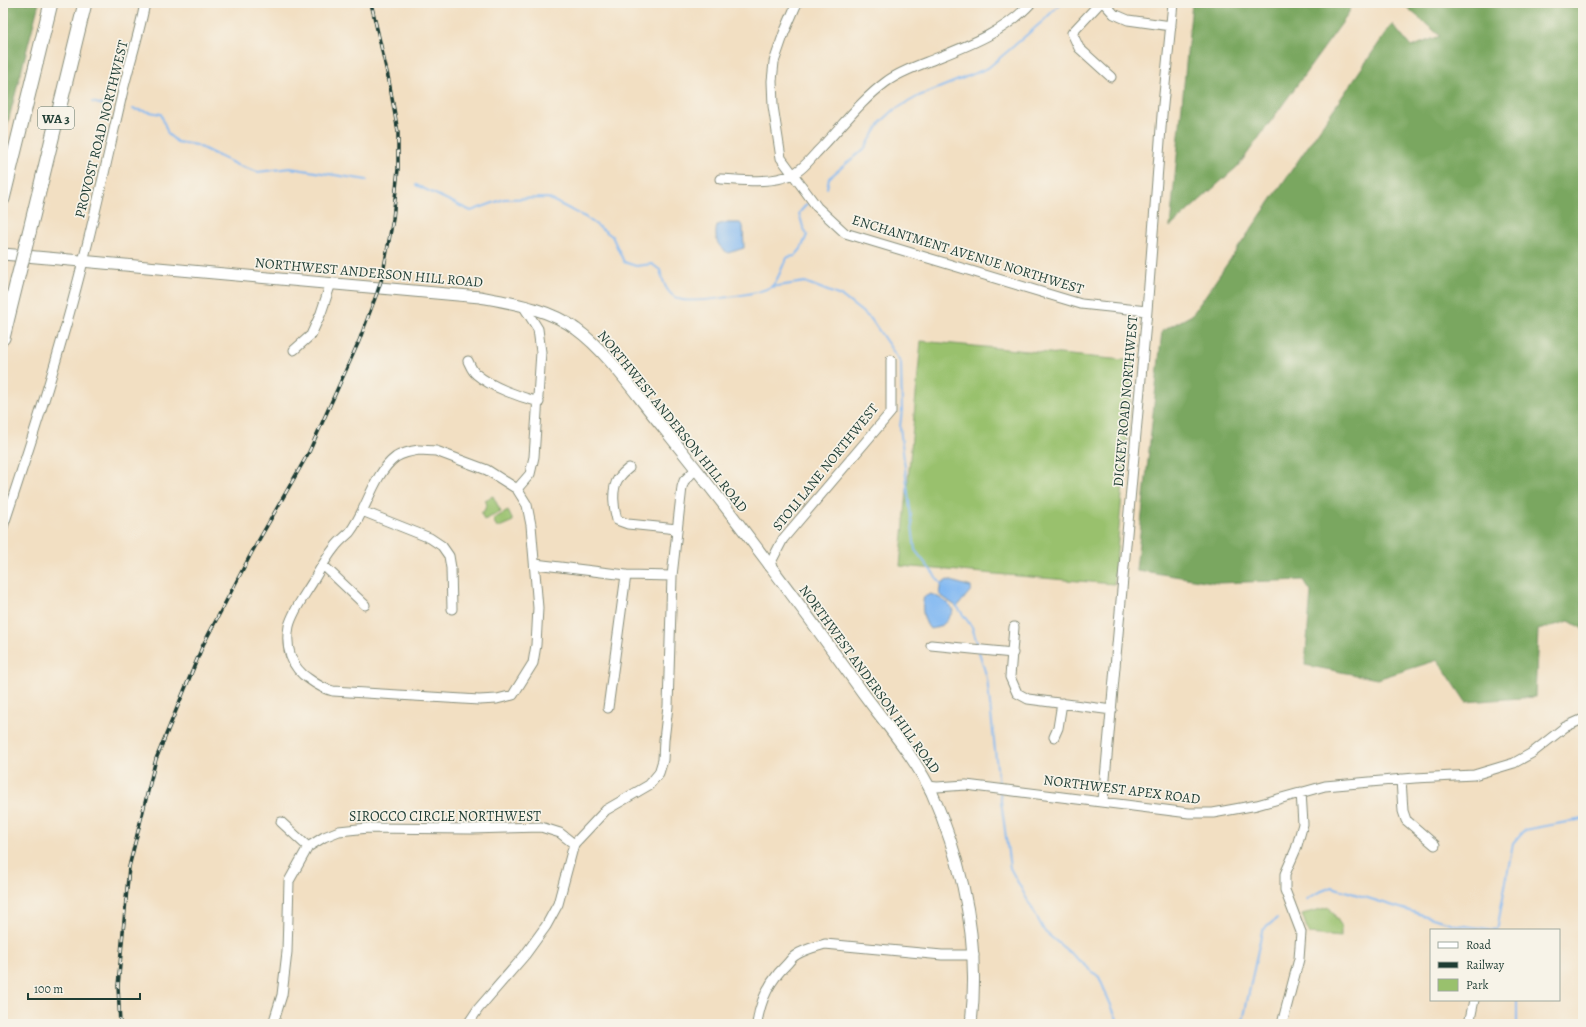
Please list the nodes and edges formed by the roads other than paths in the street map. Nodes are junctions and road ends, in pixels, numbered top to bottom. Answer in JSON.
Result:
{"nodes":[{"id":1,"x":51,"y":3,"type":"edge"},
{"id":2,"x":84,"y":3,"type":"edge"},
{"id":3,"x":145,"y":3,"type":"edge"},
{"id":4,"x":797,"y":3,"type":"edge"},
{"id":5,"x":1031,"y":3,"type":"edge"},
{"id":6,"x":1100,"y":3,"type":"edge"},
{"id":7,"x":1104,"y":3,"type":"edge"},
{"id":8,"x":1173,"y":3,"type":"edge"},
{"id":9,"x":1171,"y":26,"type":"junction"},
{"id":10,"x":1112,"y":77,"type":"dead end"},
{"id":11,"x":793,"y":174,"type":"junction"},
{"id":12,"x":720,"y":179,"type":"dead end"},
{"id":13,"x":3,"y":199,"type":"edge"},
{"id":14,"x":3,"y":254,"type":"edge"},
{"id":15,"x":83,"y":261,"type":"junction"},
{"id":16,"x":331,"y":283,"type":"junction"},
{"id":17,"x":524,"y":307,"type":"junction"},
{"id":18,"x":1147,"y":311,"type":"junction"},
{"id":19,"x":3,"y":338,"type":"edge"},
{"id":20,"x":294,"y":350,"type":"dead end"},
{"id":21,"x":891,"y":360,"type":"dead end"},
{"id":22,"x":468,"y":361,"type":"dead end"},
{"id":23,"x":539,"y":402,"type":"junction"},
{"id":24,"x":629,"y":468,"type":"dead end"},
{"id":25,"x":696,"y":469,"type":"junction"},
{"id":26,"x":517,"y":489,"type":"junction"},
{"id":27,"x":362,"y":511,"type":"junction"},
{"id":28,"x":3,"y":527,"type":"edge"},
{"id":29,"x":677,"y":529,"type":"junction"},
{"id":30,"x":535,"y":564,"type":"junction"},
{"id":31,"x":323,"y":565,"type":"junction"},
{"id":32,"x":769,"y":566,"type":"junction"},
{"id":33,"x":626,"y":575,"type":"junction"},
{"id":34,"x":672,"y":576,"type":"junction"},
{"id":35,"x":365,"y":605,"type":"dead end"},
{"id":36,"x":452,"y":609,"type":"dead end"},
{"id":37,"x":1014,"y":627,"type":"dead end"},
{"id":38,"x":931,"y":645,"type":"dead end"},
{"id":39,"x":1013,"y":653,"type":"junction"},
{"id":40,"x":1062,"y":703,"type":"junction"},
{"id":41,"x":608,"y":708,"type":"dead end"},
{"id":42,"x":1112,"y":710,"type":"junction"},
{"id":43,"x":1583,"y":719,"type":"edge"},
{"id":44,"x":1054,"y":737,"type":"dead end"},
{"id":45,"x":1401,"y":779,"type":"junction"},
{"id":46,"x":928,"y":786,"type":"junction"},
{"id":47,"x":1301,"y":792,"type":"junction"},
{"id":48,"x":1103,"y":802,"type":"junction"},
{"id":49,"x":281,"y":822,"type":"dead end"},
{"id":50,"x":574,"y":844,"type":"junction"},
{"id":51,"x":1435,"y":845,"type":"dead end"},
{"id":52,"x":308,"y":847,"type":"junction"},
{"id":53,"x":974,"y":955,"type":"junction"},
{"id":54,"x":1474,"y":1001,"type":"edge"},
{"id":55,"x":273,"y":1024,"type":"edge"},
{"id":56,"x":468,"y":1024,"type":"edge"},
{"id":57,"x":757,"y":1024,"type":"edge"},
{"id":58,"x":971,"y":1024,"type":"edge"},
{"id":59,"x":1282,"y":1024,"type":"edge"},
{"id":60,"x":1469,"y":1024,"type":"edge"}],
"edges":[{"from":1,"to":13,"type":"highway","number":"WA 3"},
{"from":2,"to":19,"type":"highway","number":"WA 3","bridge":true},
{"from":3,"to":15,"type":"street","name":"PROVOST ROAD NORTHWEST"},
{"from":4,"to":11,"type":"street","name":"ENCHANTMENT AVENUE NORTHWEST"},
{"from":5,"to":11,"type":"street"},
{"from":6,"to":10,"type":"street"},
{"from":7,"to":9,"type":"street"},
{"from":8,"to":9,"type":"street","name":"DICKEY ROAD NORTHWEST"},
{"from":9,"to":18,"type":"street","name":"DICKEY ROAD NORTHWEST"},
{"from":11,"to":12,"type":"street"},
{"from":11,"to":18,"type":"street","name":"ENCHANTMENT AVENUE NORTHWEST"},
{"from":14,"to":15,"type":"main road","name":"NORTHWEST ANDERSON HILL ROAD"},
{"from":15,"to":16,"type":"main road","name":"NORTHWEST ANDERSON HILL ROAD"},
{"from":15,"to":28,"type":"street","name":"PROVOST ROAD NORTHWEST"},
{"from":16,"to":17,"type":"main road","name":"NORTHWEST ANDERSON HILL ROAD"},
{"from":16,"to":20,"type":"street"},
{"from":17,"to":23,"type":"street"},
{"from":17,"to":25,"type":"main road","name":"NORTHWEST ANDERSON HILL ROAD"},
{"from":18,"to":42,"type":"street","name":"DICKEY ROAD NORTHWEST"},
{"from":21,"to":32,"type":"street","name":"STOLI LANE NORTHWEST"},
{"from":22,"to":23,"type":"street"},
{"from":23,"to":26,"type":"street"},
{"from":24,"to":29,"type":"street"},
{"from":25,"to":29,"type":"street"},
{"from":25,"to":32,"type":"main road","name":"NORTHWEST ANDERSON HILL ROAD"},
{"from":26,"to":27,"type":"street"},
{"from":26,"to":30,"type":"street"},
{"from":27,"to":31,"type":"street"},
{"from":27,"to":36,"type":"street"},
{"from":29,"to":34,"type":"street"},
{"from":30,"to":31,"type":"street"},
{"from":30,"to":33,"type":"street"},
{"from":31,"to":35,"type":"street"},
{"from":32,"to":46,"type":"main road","name":"NORTHWEST ANDERSON HILL ROAD"},
{"from":33,"to":34,"type":"street"},
{"from":33,"to":41,"type":"street"},
{"from":34,"to":50,"type":"street"},
{"from":37,"to":39,"type":"street"},
{"from":38,"to":39,"type":"street"},
{"from":39,"to":40,"type":"street"},
{"from":40,"to":42,"type":"street"},
{"from":40,"to":44,"type":"street"},
{"from":42,"to":48,"type":"street","name":"DICKEY ROAD NORTHWEST"},
{"from":43,"to":45,"type":"street","name":"NORTHWEST APEX ROAD"},
{"from":45,"to":47,"type":"street","name":"NORTHWEST APEX ROAD"},
{"from":45,"to":51,"type":"street"},
{"from":46,"to":48,"type":"street","name":"NORTHWEST APEX ROAD"},
{"from":46,"to":53,"type":"main road","name":"NORTHWEST ANDERSON HILL ROAD"},
{"from":47,"to":48,"type":"street","name":"NORTHWEST APEX ROAD"},
{"from":47,"to":59,"type":"street"},
{"from":49,"to":52,"type":"street"},
{"from":50,"to":52,"type":"street","name":"SIROCCO CIRCLE NORTHWEST"},
{"from":50,"to":56,"type":"street"},
{"from":52,"to":55,"type":"street","name":"SIROCCO CIRCLE NORTHWEST"},
{"from":53,"to":57,"type":"street"},
{"from":53,"to":58,"type":"main road","name":"NORTHWEST ANDERSON HILL ROAD"},
{"from":54,"to":60,"type":"street"}]}
